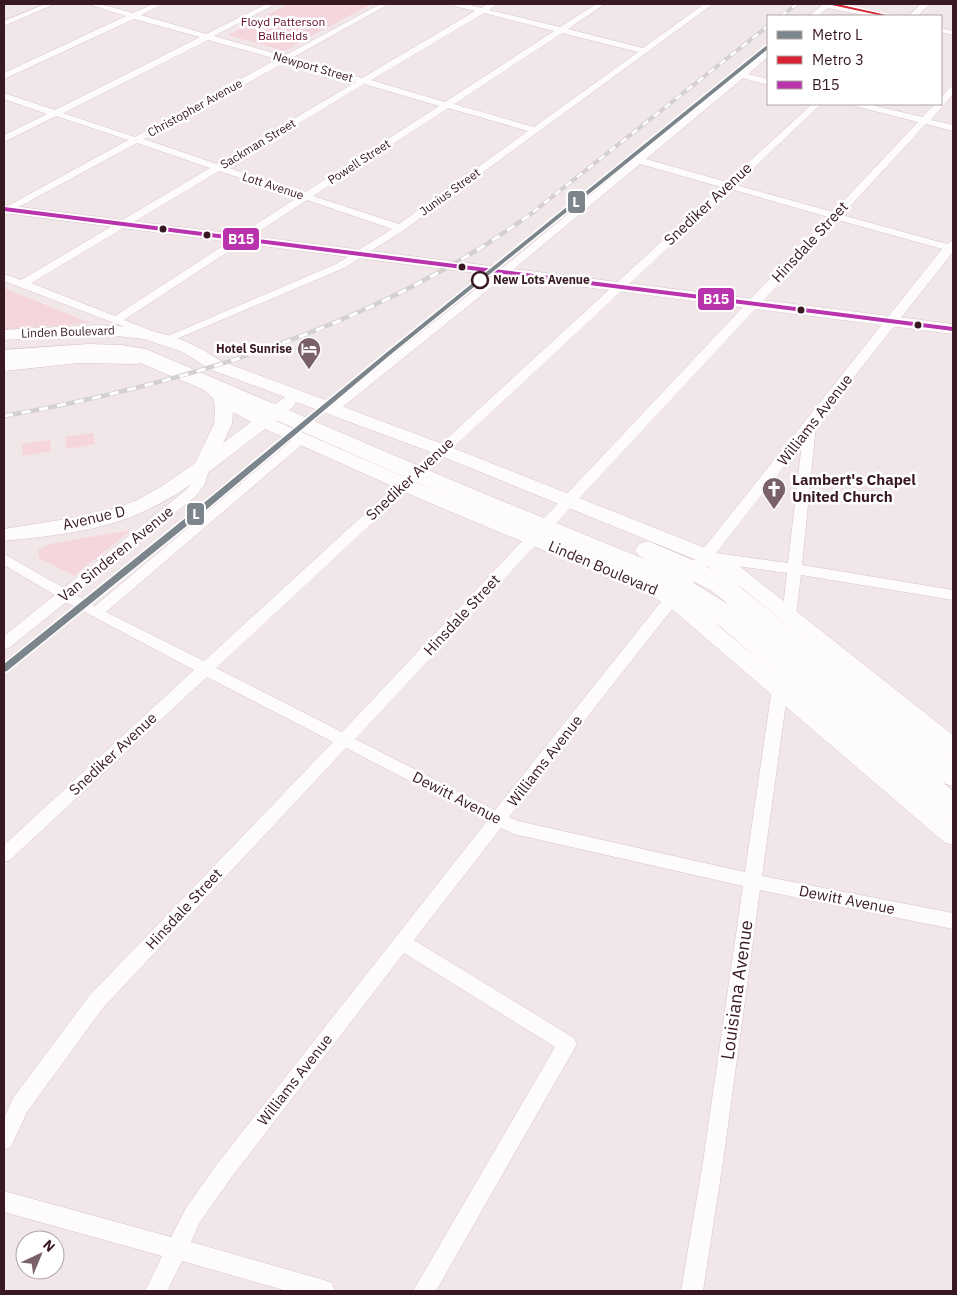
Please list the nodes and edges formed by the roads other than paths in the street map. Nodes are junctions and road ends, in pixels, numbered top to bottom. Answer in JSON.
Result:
{"nodes":[{"id":1,"x":51,"y":4,"type":"edge"},
{"id":2,"x":92,"y":4,"type":"edge"},
{"id":3,"x":159,"y":4,"type":"edge"},
{"id":4,"x":272,"y":4,"type":"edge"},
{"id":5,"x":385,"y":4,"type":"edge"},
{"id":6,"x":457,"y":4,"type":"edge"},
{"id":7,"x":494,"y":4,"type":"edge"},
{"id":8,"x":601,"y":4,"type":"edge"},
{"id":9,"x":709,"y":4,"type":"edge"},
{"id":10,"x":827,"y":4,"type":"edge"},
{"id":11,"x":926,"y":4,"type":"edge"},
{"id":12,"x":483,"y":10,"type":"junction"},
{"id":13,"x":814,"y":15,"type":"edge"},
{"id":14,"x":873,"y":15,"type":"edge"},
{"id":15,"x":913,"y":15,"type":"edge"},
{"id":16,"x":134,"y":16,"type":"junction"},
{"id":17,"x":4,"y":24,"type":"edge"},
{"id":18,"x":562,"y":30,"type":"junction"},
{"id":19,"x":207,"y":37,"type":"junction"},
{"id":20,"x":645,"y":50,"type":"junction"},
{"id":21,"x":767,"y":54,"type":"edge"},
{"id":22,"x":285,"y":59,"type":"junction"},
{"id":23,"x":741,"y":75,"type":"junction"},
{"id":24,"x":4,"y":76,"type":"edge"},
{"id":25,"x":364,"y":81,"type":"junction"},
{"id":26,"x":767,"y":82,"type":"edge"},
{"id":27,"x":953,"y":89,"type":"edge"},
{"id":28,"x":4,"y":96,"type":"edge"},
{"id":29,"x":942,"y":101,"type":"edge"},
{"id":30,"x":447,"y":105,"type":"junction"},
{"id":31,"x":816,"y":105,"type":"edge"},
{"id":32,"x":862,"y":105,"type":"edge"},
{"id":33,"x":938,"y":105,"type":"edge"},
{"id":34,"x":56,"y":113,"type":"junction"},
{"id":35,"x":924,"y":120,"type":"junction"},
{"id":36,"x":953,"y":128,"type":"edge"},
{"id":37,"x":535,"y":130,"type":"junction"},
{"id":38,"x":4,"y":139,"type":"edge"},
{"id":39,"x":136,"y":140,"type":"junction"},
{"id":40,"x":638,"y":160,"type":"junction"},
{"id":41,"x":219,"y":168,"type":"junction"},
{"id":42,"x":729,"y":185,"type":"junction"},
{"id":43,"x":307,"y":197,"type":"junction"},
{"id":44,"x":6,"y":210,"type":"edge"},
{"id":45,"x":836,"y":216,"type":"junction"},
{"id":46,"x":124,"y":224,"type":"junction"},
{"id":47,"x":400,"y":228,"type":"junction"},
{"id":48,"x":242,"y":238,"type":"junction"},
{"id":49,"x":952,"y":247,"type":"edge"},
{"id":50,"x":362,"y":253,"type":"junction"},
{"id":51,"x":504,"y":272,"type":"junction"},
{"id":52,"x":4,"y":277,"type":"edge"},
{"id":53,"x":22,"y":284,"type":"junction"},
{"id":54,"x":619,"y":287,"type":"junction"},
{"id":55,"x":753,"y":304,"type":"junction"},
{"id":56,"x":116,"y":320,"type":"junction"},
{"id":57,"x":892,"y":321,"type":"junction"},
{"id":58,"x":953,"y":329,"type":"edge"},
{"id":59,"x":4,"y":335,"type":"edge"},
{"id":60,"x":162,"y":338,"type":"junction"},
{"id":61,"x":4,"y":345,"type":"edge"},
{"id":62,"x":4,"y":356,"type":"edge"},
{"id":63,"x":160,"y":362,"type":"junction"},
{"id":64,"x":4,"y":366,"type":"edge"},
{"id":65,"x":208,"y":373,"type":"junction"},
{"id":66,"x":221,"y":398,"type":"junction"},
{"id":67,"x":331,"y":410,"type":"junction"},
{"id":68,"x":277,"y":412,"type":"junction"},
{"id":69,"x":810,"y":426,"type":"junction"},
{"id":70,"x":301,"y":440,"type":"junction"},
{"id":71,"x":203,"y":466,"type":"junction"},
{"id":72,"x":423,"y":467,"type":"junction"},
{"id":73,"x":551,"y":520,"type":"junction"},
{"id":74,"x":4,"y":535,"type":"edge"},
{"id":75,"x":4,"y":558,"type":"edge"},
{"id":76,"x":795,"y":569,"type":"junction"},
{"id":77,"x":689,"y":578,"type":"junction"},
{"id":78,"x":66,"y":594,"type":"junction"},
{"id":79,"x":953,"y":595,"type":"edge"},
{"id":80,"x":96,"y":613,"type":"junction"},
{"id":81,"x":790,"y":615,"type":"junction"},
{"id":82,"x":4,"y":644,"type":"edge"},
{"id":83,"x":830,"y":648,"type":"junction"},
{"id":84,"x":205,"y":668,"type":"junction"},
{"id":85,"x":780,"y":688,"type":"junction"},
{"id":86,"x":896,"y":726,"type":"junction"},
{"id":87,"x":344,"y":740,"type":"junction"},
{"id":88,"x":953,"y":747,"type":"edge"},
{"id":89,"x":953,"y":774,"type":"edge"},
{"id":90,"x":953,"y":808,"type":"edge"},
{"id":91,"x":499,"y":820,"type":"junction"},
{"id":92,"x":953,"y":835,"type":"edge"},
{"id":93,"x":4,"y":855,"type":"edge"},
{"id":94,"x":752,"y":881,"type":"junction"},
{"id":95,"x":953,"y":921,"type":"edge"},
{"id":96,"x":402,"y":942,"type":"junction"},
{"id":97,"x":4,"y":1140,"type":"edge"},
{"id":98,"x":4,"y":1202,"type":"edge"},
{"id":99,"x":177,"y":1249,"type":"junction"},
{"id":100,"x":156,"y":1291,"type":"edge"},
{"id":101,"x":324,"y":1291,"type":"edge"},
{"id":102,"x":424,"y":1291,"type":"edge"},
{"id":103,"x":692,"y":1291,"type":"edge"}],
"edges":[{"from":1,"to":17,"type":"street"},
{"from":2,"to":16,"type":"street","name":"Newport Street"},
{"from":3,"to":16,"type":"street"},
{"from":4,"to":19,"type":"street"},
{"from":5,"to":22,"type":"street","name":"Christopher Avenue"},
{"from":6,"to":12,"type":"street"},
{"from":7,"to":12,"type":"street","name":"Sackman Street"},
{"from":8,"to":18,"type":"street","name":"Powell Street"},
{"from":9,"to":20,"type":"street","name":"Junius Street"},
{"from":10,"to":13,"type":"street"},
{"from":10,"to":14,"type":"street"},
{"from":11,"to":15,"type":"street"},
{"from":12,"to":18,"type":"street"},
{"from":12,"to":25,"type":"street","name":"Sackman Street"},
{"from":16,"to":19,"type":"street","name":"Newport Street"},
{"from":16,"to":24,"type":"street"},
{"from":18,"to":20,"type":"street"},
{"from":18,"to":30,"type":"street","name":"Powell Street"},
{"from":19,"to":22,"type":"street","name":"Newport Street"},
{"from":19,"to":34,"type":"street"},
{"from":20,"to":37,"type":"street","name":"Junius Street"},
{"from":21,"to":23,"type":"street"},
{"from":22,"to":25,"type":"street","name":"Newport Street"},
{"from":22,"to":39,"type":"street","name":"Christopher Avenue"},
{"from":23,"to":26,"type":"street"},
{"from":23,"to":40,"type":"street"},
{"from":25,"to":30,"type":"street","name":"Newport Street"},
{"from":25,"to":41,"type":"street","name":"Sackman Street"},
{"from":27,"to":29,"type":"street","name":"Hinsdale Street"},
{"from":28,"to":34,"type":"street","name":"Lott Avenue"},
{"from":30,"to":37,"type":"street","name":"Newport Street"},
{"from":30,"to":43,"type":"street","name":"Powell Street"},
{"from":31,"to":42,"type":"street","name":"Snediker Avenue"},
{"from":32,"to":35,"type":"street"},
{"from":33,"to":35,"type":"street","name":"Hinsdale Street"},
{"from":34,"to":38,"type":"street"},
{"from":34,"to":39,"type":"street","name":"Lott Avenue"},
{"from":35,"to":36,"type":"street"},
{"from":35,"to":45,"type":"street","name":"Hinsdale Street"},
{"from":37,"to":47,"type":"street","name":"Junius Street"},
{"from":39,"to":41,"type":"street","name":"Lott Avenue"},
{"from":39,"to":44,"type":"street","name":"Christopher Avenue"},
{"from":40,"to":42,"type":"street"},
{"from":40,"to":51,"type":"street"},
{"from":41,"to":43,"type":"street","name":"Lott Avenue"},
{"from":41,"to":46,"type":"street","name":"Sackman Street"},
{"from":42,"to":45,"type":"street"},
{"from":42,"to":54,"type":"street","name":"Snediker Avenue"},
{"from":43,"to":47,"type":"street","name":"Lott Avenue"},
{"from":43,"to":48,"type":"street","name":"Powell Street"},
{"from":44,"to":46,"type":"street"},
{"from":45,"to":49,"type":"street"},
{"from":45,"to":55,"type":"street","name":"Hinsdale Street"},
{"from":46,"to":48,"type":"street"},
{"from":46,"to":53,"type":"street","name":"Sackman Street"},
{"from":47,"to":50,"type":"street","name":"Junius Street"},
{"from":48,"to":50,"type":"street"},
{"from":48,"to":56,"type":"street","name":"Powell Street"},
{"from":49,"to":57,"type":"street","name":"Williams Avenue"},
{"from":50,"to":51,"type":"street"},
{"from":50,"to":60,"type":"street","name":"Junius Street"},
{"from":51,"to":54,"type":"street"},
{"from":51,"to":67,"type":"street"},
{"from":52,"to":53,"type":"street"},
{"from":53,"to":56,"type":"street"},
{"from":54,"to":55,"type":"street"},
{"from":54,"to":72,"type":"street","name":"Snediker Avenue"},
{"from":55,"to":57,"type":"street"},
{"from":55,"to":73,"type":"street","name":"Hinsdale Street"},
{"from":56,"to":60,"type":"street"},
{"from":57,"to":58,"type":"street"},
{"from":57,"to":69,"type":"street","name":"Williams Avenue"},
{"from":59,"to":60,"type":"street","name":"Linden Boulevard"},
{"from":60,"to":65,"type":"street","name":"Linden Boulevard"},
{"from":61,"to":65,"type":"highway","name":"Linden Boulevard"},
{"from":62,"to":63,"type":"highway","name":"Linden Boulevard"},
{"from":63,"to":64,"type":"street","name":"Linden Boulevard"},
{"from":63,"to":65,"type":"highway","name":"Linden Boulevard"},
{"from":65,"to":66,"type":"street","name":"Linden Boulevard"},
{"from":65,"to":67,"type":"street","name":"Linden Boulevard"},
{"from":65,"to":68,"type":"highway","name":"Linden Boulevard"},
{"from":66,"to":68,"type":"street","name":"Linden Boulevard"},
{"from":66,"to":71,"type":"street"},
{"from":67,"to":72,"type":"street","name":"Linden Boulevard"},
{"from":68,"to":70,"type":"street","name":"Linden Boulevard"},
{"from":68,"to":71,"type":"street"},
{"from":68,"to":72,"type":"highway","name":"Linden Boulevard"},
{"from":69,"to":76,"type":"street"},
{"from":69,"to":77,"type":"street","name":"Williams Avenue"},
{"from":70,"to":72,"type":"street","name":"Linden Boulevard"},
{"from":70,"to":80,"type":"street","name":"Van Sinderen Avenue"},
{"from":71,"to":74,"type":"street","name":"Avenue D"},
{"from":71,"to":78,"type":"street","name":"Van Sinderen Avenue"},
{"from":72,"to":73,"type":"highway","name":"Linden Boulevard"},
{"from":72,"to":73,"type":"street","name":"Linden Boulevard"},
{"from":72,"to":84,"type":"street","name":"Snediker Avenue"},
{"from":73,"to":77,"type":"street","name":"Linden Boulevard"},
{"from":73,"to":77,"type":"highway","name":"Linden Boulevard"},
{"from":73,"to":87,"type":"street","name":"Hinsdale Street"},
{"from":75,"to":78,"type":"street","name":"Dewitt Avenue"},
{"from":76,"to":77,"type":"street"},
{"from":76,"to":79,"type":"street"},
{"from":76,"to":81,"type":"street"},
{"from":77,"to":81,"type":"street","name":"Linden Boulevard"},
{"from":77,"to":85,"type":"street","name":"Linden Boulevard"},
{"from":77,"to":86,"type":"highway","name":"Linden Boulevard"},
{"from":77,"to":90,"type":"highway","name":"Linden Boulevard"},
{"from":77,"to":91,"type":"street","name":"Williams Avenue"},
{"from":78,"to":80,"type":"street","name":"Dewitt Avenue"},
{"from":78,"to":82,"type":"street","name":"Van Sinderen Avenue"},
{"from":80,"to":84,"type":"street","name":"Dewitt Avenue"},
{"from":81,"to":83,"type":"street","name":"Linden Boulevard"},
{"from":83,"to":86,"type":"highway"},
{"from":83,"to":88,"type":"street","name":"Linden Boulevard"},
{"from":84,"to":87,"type":"street","name":"Dewitt Avenue"},
{"from":84,"to":93,"type":"street","name":"Snediker Avenue"},
{"from":85,"to":92,"type":"street","name":"Linden Boulevard"},
{"from":85,"to":94,"type":"street","name":"Louisiana Avenue"},
{"from":86,"to":89,"type":"highway","name":"Linden Boulevard"},
{"from":87,"to":91,"type":"street","name":"Dewitt Avenue"},
{"from":87,"to":97,"type":"street","name":"Hinsdale Street"},
{"from":91,"to":94,"type":"street","name":"Dewitt Avenue"},
{"from":91,"to":96,"type":"street","name":"Williams Avenue"},
{"from":94,"to":95,"type":"street","name":"Dewitt Avenue"},
{"from":94,"to":103,"type":"street","name":"Louisiana Avenue"},
{"from":96,"to":99,"type":"street","name":"Williams Avenue"},
{"from":96,"to":102,"type":"street"},
{"from":98,"to":99,"type":"street"},
{"from":99,"to":100,"type":"street","name":"Williams Avenue"},
{"from":99,"to":101,"type":"street"}]}
